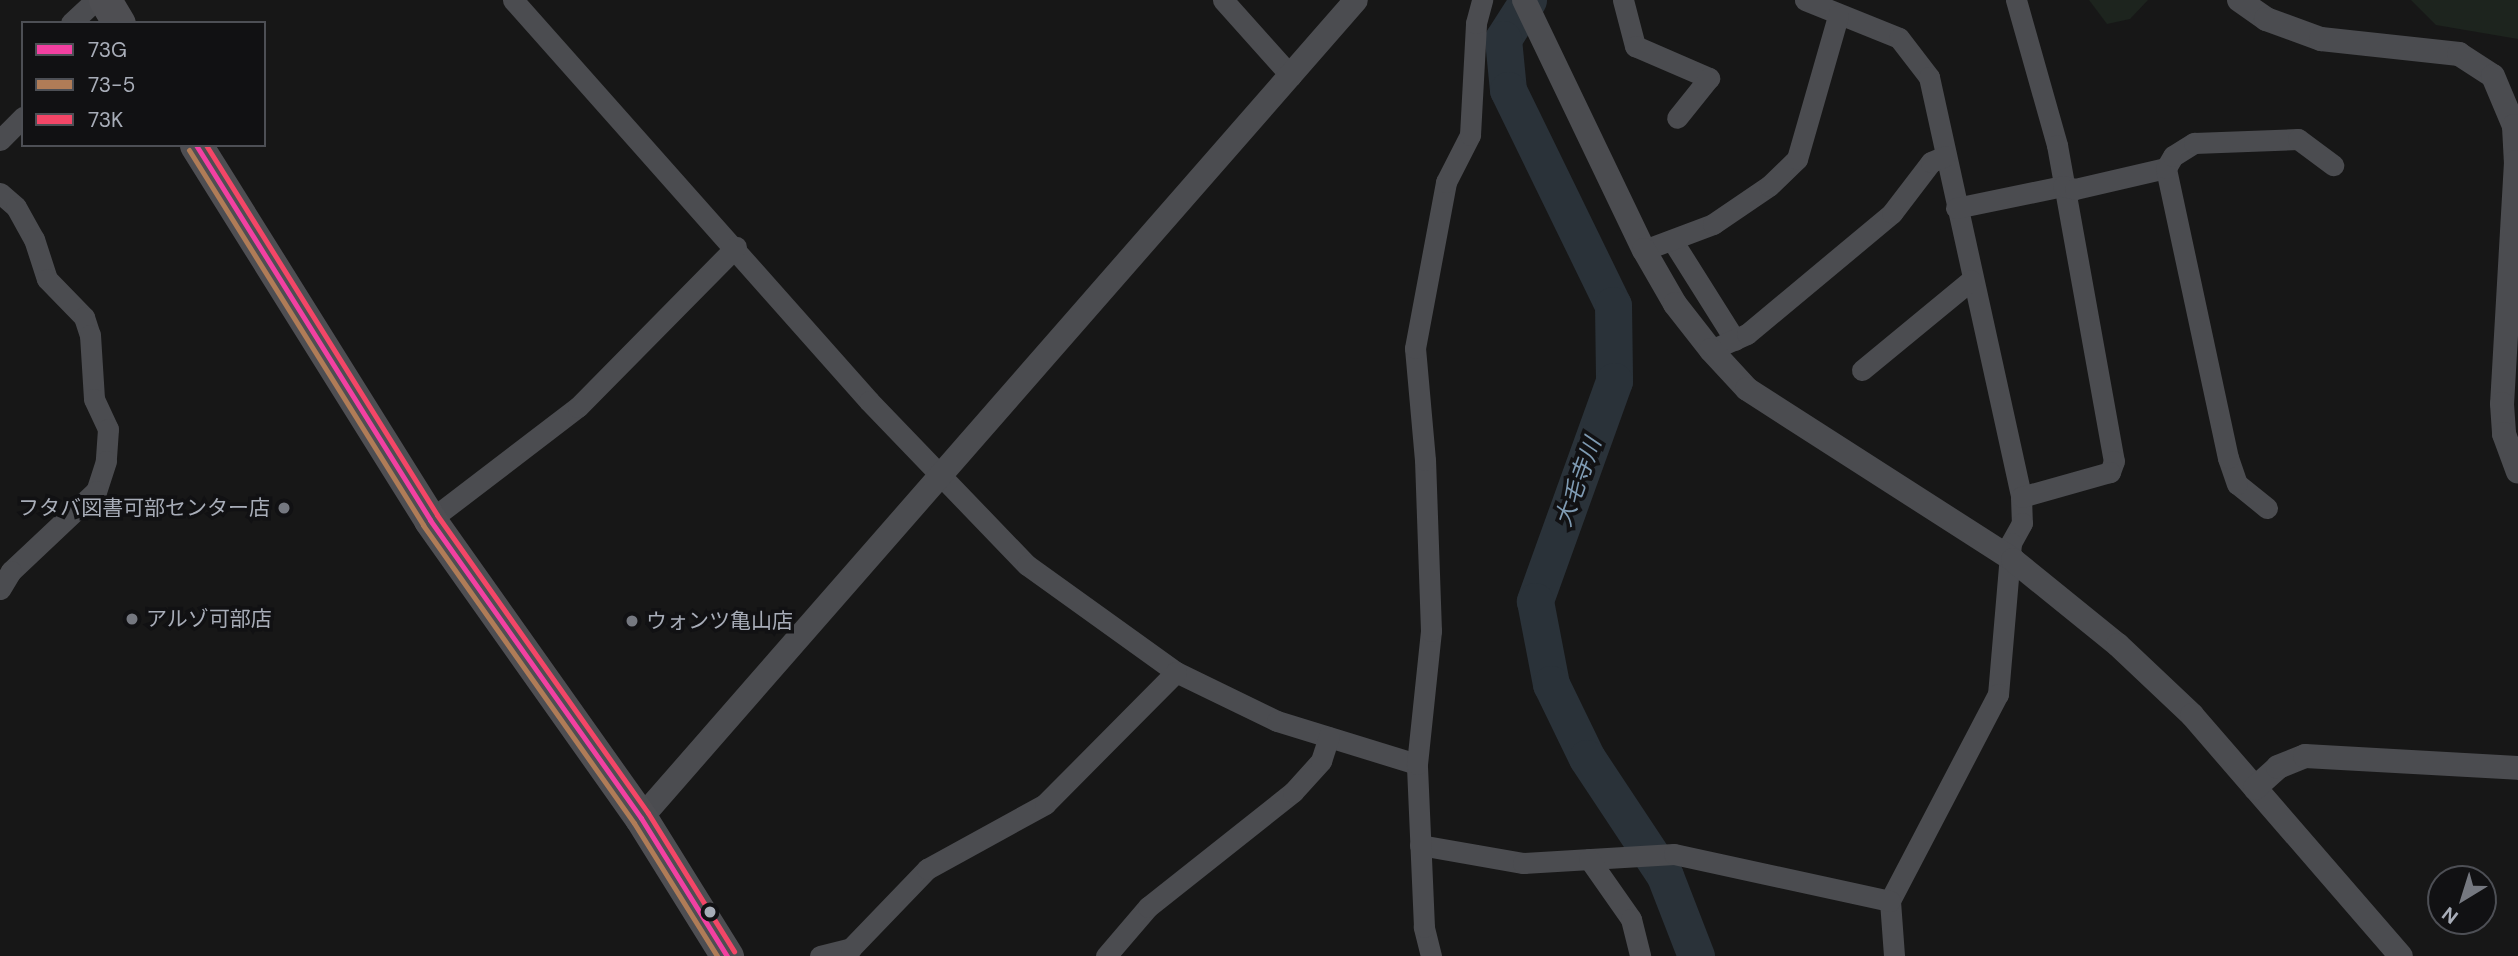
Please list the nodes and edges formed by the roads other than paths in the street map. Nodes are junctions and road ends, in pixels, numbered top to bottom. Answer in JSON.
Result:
{"nodes":[{"id":1,"x":513,"y":0,"type":"edge"},
{"id":2,"x":1223,"y":0,"type":"edge"},
{"id":3,"x":1356,"y":0,"type":"edge"},
{"id":4,"x":1482,"y":0,"type":"edge"},
{"id":5,"x":1524,"y":0,"type":"edge"},
{"id":6,"x":1623,"y":0,"type":"edge"},
{"id":7,"x":1805,"y":0,"type":"edge"},
{"id":8,"x":2016,"y":0,"type":"edge"},
{"id":9,"x":2239,"y":0,"type":"edge"},
{"id":10,"x":109,"y":6,"type":"edge"},
{"id":11,"x":1838,"y":16,"type":"junction"},
{"id":12,"x":75,"y":21,"type":"edge"},
{"id":13,"x":1291,"y":76,"type":"junction"},
{"id":14,"x":1677,"y":118,"type":"dead end"},
{"id":15,"x":21,"y":119,"type":"edge"},
{"id":16,"x":0,"y":140,"type":"edge"},
{"id":17,"x":197,"y":147,"type":"edge"},
{"id":18,"x":1945,"y":156,"type":"junction"},
{"id":19,"x":2333,"y":165,"type":"dead end"},
{"id":20,"x":2166,"y":168,"type":"junction"},
{"id":21,"x":2063,"y":186,"type":"junction"},
{"id":22,"x":0,"y":193,"type":"edge"},
{"id":23,"x":1956,"y":208,"type":"junction"},
{"id":24,"x":1672,"y":240,"type":"junction"},
{"id":25,"x":736,"y":247,"type":"junction"},
{"id":26,"x":1644,"y":250,"type":"junction"},
{"id":27,"x":1971,"y":280,"type":"junction"},
{"id":28,"x":1735,"y":340,"type":"junction"},
{"id":29,"x":1711,"y":350,"type":"junction"},
{"id":30,"x":1862,"y":370,"type":"dead end"},
{"id":31,"x":2518,"y":472,"type":"edge"},
{"id":32,"x":942,"y":477,"type":"junction"},
{"id":33,"x":2021,"y":497,"type":"junction"},
{"id":34,"x":2267,"y":508,"type":"dead end"},
{"id":35,"x":430,"y":520,"type":"junction"},
{"id":36,"x":2012,"y":560,"type":"junction"},
{"id":37,"x":0,"y":589,"type":"edge"},
{"id":38,"x":1176,"y":672,"type":"junction"},
{"id":39,"x":1329,"y":737,"type":"junction"},
{"id":40,"x":1417,"y":764,"type":"junction"},
{"id":41,"x":2518,"y":768,"type":"edge"},
{"id":42,"x":2255,"y":788,"type":"junction"},
{"id":43,"x":641,"y":818,"type":"junction"},
{"id":44,"x":1420,"y":845,"type":"junction"},
{"id":45,"x":1596,"y":859,"type":"junction"},
{"id":46,"x":1891,"y":901,"type":"junction"},
{"id":47,"x":727,"y":956,"type":"edge"},
{"id":48,"x":820,"y":956,"type":"edge"},
{"id":49,"x":1106,"y":956,"type":"edge"},
{"id":50,"x":1431,"y":956,"type":"edge"},
{"id":51,"x":1640,"y":956,"type":"edge"},
{"id":52,"x":1894,"y":956,"type":"edge"},
{"id":53,"x":2402,"y":956,"type":"edge"}],
"edges":[{"from":1,"to":25,"type":"street"},
{"from":2,"to":13,"type":"street"},
{"from":3,"to":13,"type":"street"},
{"from":4,"to":40,"type":"street"},
{"from":5,"to":26,"type":"street"},
{"from":6,"to":14,"type":"street"},
{"from":7,"to":11,"type":"street"},
{"from":8,"to":21,"type":"street"},
{"from":9,"to":31,"type":"street"},
{"from":10,"to":12,"type":"street"},
{"from":11,"to":18,"type":"street"},
{"from":11,"to":24,"type":"street"},
{"from":13,"to":32,"type":"street"},
{"from":15,"to":16,"type":"street"},
{"from":17,"to":35,"type":"highway"},
{"from":18,"to":23,"type":"street"},
{"from":18,"to":28,"type":"street"},
{"from":19,"to":20,"type":"street"},
{"from":20,"to":21,"type":"street"},
{"from":20,"to":34,"type":"street"},
{"from":21,"to":23,"type":"street"},
{"from":21,"to":33,"type":"street"},
{"from":22,"to":37,"type":"street"},
{"from":23,"to":27,"type":"street"},
{"from":24,"to":26,"type":"street"},
{"from":24,"to":28,"type":"street"},
{"from":25,"to":32,"type":"street"},
{"from":25,"to":35,"type":"street"},
{"from":26,"to":29,"type":"street"},
{"from":27,"to":30,"type":"street"},
{"from":27,"to":33,"type":"street"},
{"from":28,"to":29,"type":"street"},
{"from":29,"to":36,"type":"street"},
{"from":32,"to":38,"type":"street"},
{"from":32,"to":43,"type":"street"},
{"from":33,"to":36,"type":"street"},
{"from":35,"to":43,"type":"highway"},
{"from":36,"to":42,"type":"street"},
{"from":36,"to":46,"type":"street"},
{"from":38,"to":39,"type":"street"},
{"from":38,"to":48,"type":"street"},
{"from":39,"to":40,"type":"street"},
{"from":39,"to":49,"type":"street"},
{"from":40,"to":44,"type":"street"},
{"from":41,"to":42,"type":"street"},
{"from":42,"to":53,"type":"street"},
{"from":43,"to":47,"type":"highway"},
{"from":44,"to":45,"type":"street"},
{"from":44,"to":50,"type":"street"},
{"from":45,"to":46,"type":"street"},
{"from":45,"to":51,"type":"street"},
{"from":46,"to":52,"type":"street"}]}
